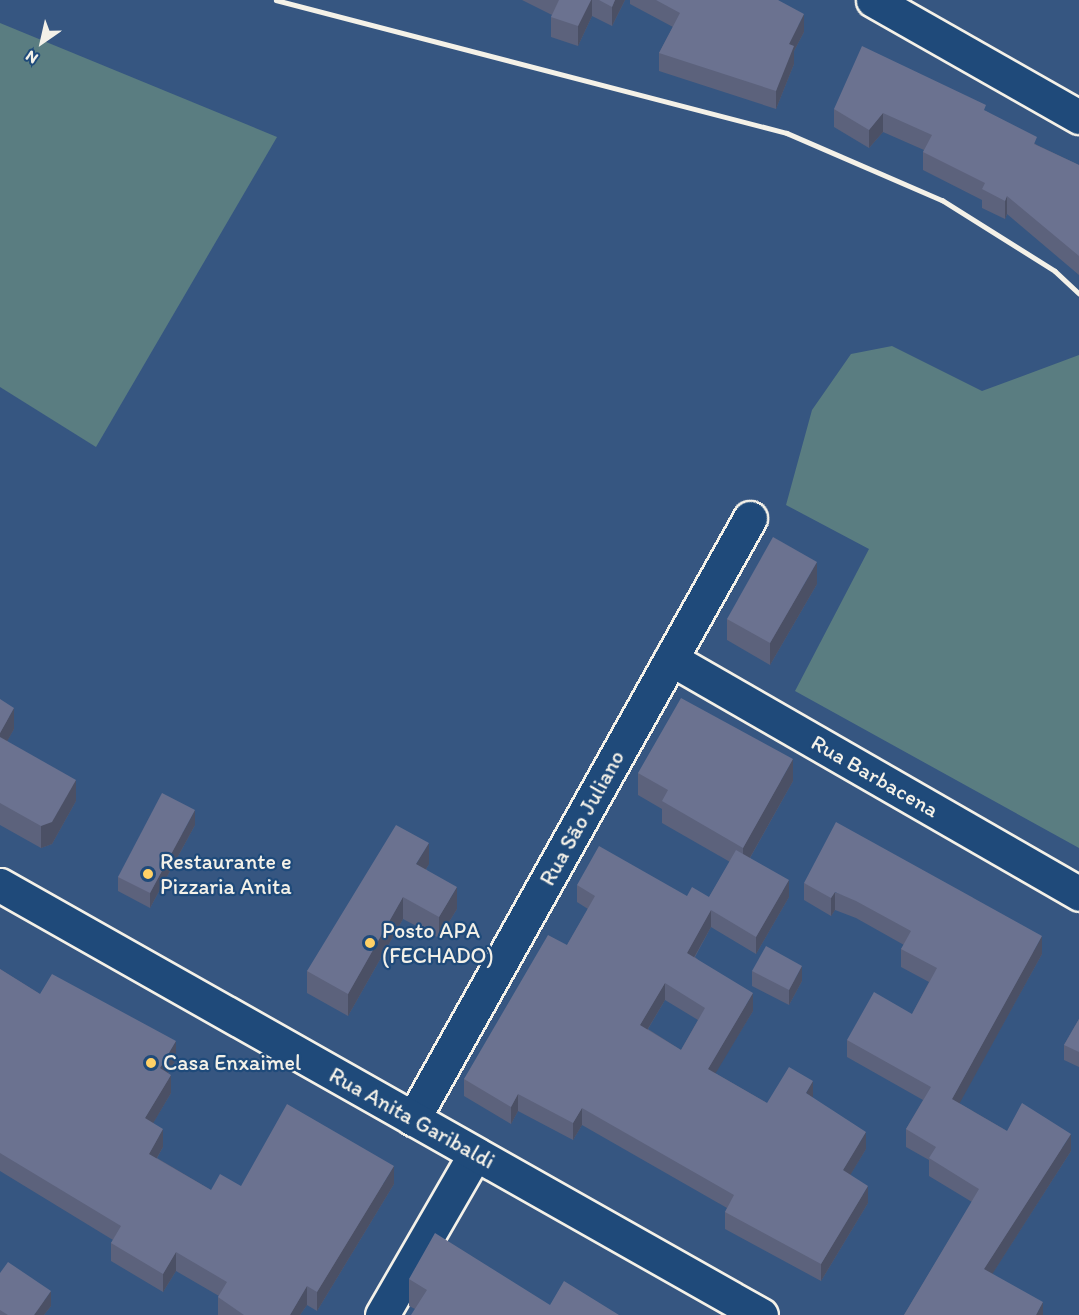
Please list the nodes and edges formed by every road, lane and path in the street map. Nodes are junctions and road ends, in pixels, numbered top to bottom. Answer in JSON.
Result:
{"nodes":[{"id":1,"x":873,"y":0,"type":"edge"},
{"id":2,"x":1079,"y":117,"type":"edge"},
{"id":3,"x":750,"y":518,"type":"dead end"},
{"id":4,"x":671,"y":659,"type":"junction"},
{"id":5,"x":0,"y":885,"type":"edge"},
{"id":6,"x":1079,"y":894,"type":"edge"},
{"id":7,"x":413,"y":1119,"type":"junction"},
{"id":8,"x":475,"y":1154,"type":"junction"},
{"id":9,"x":382,"y":1315,"type":"edge"},
{"id":10,"x":761,"y":1315,"type":"edge"}],
"edges":[{"from":1,"to":2,"type":"street"},
{"from":3,"to":4,"type":"street","name":"Rua São Juliano"},
{"from":4,"to":6,"type":"street","name":"Rua Barbacena"},
{"from":4,"to":7,"type":"street","name":"Rua São Juliano"},
{"from":5,"to":7,"type":"street","name":"Rua Anita Garibaldi"},
{"from":7,"to":8,"type":"street","name":"Rua Anita Garibaldi"},
{"from":8,"to":9,"type":"street"},
{"from":8,"to":10,"type":"street","name":"Rua Anita Garibaldi"}]}
